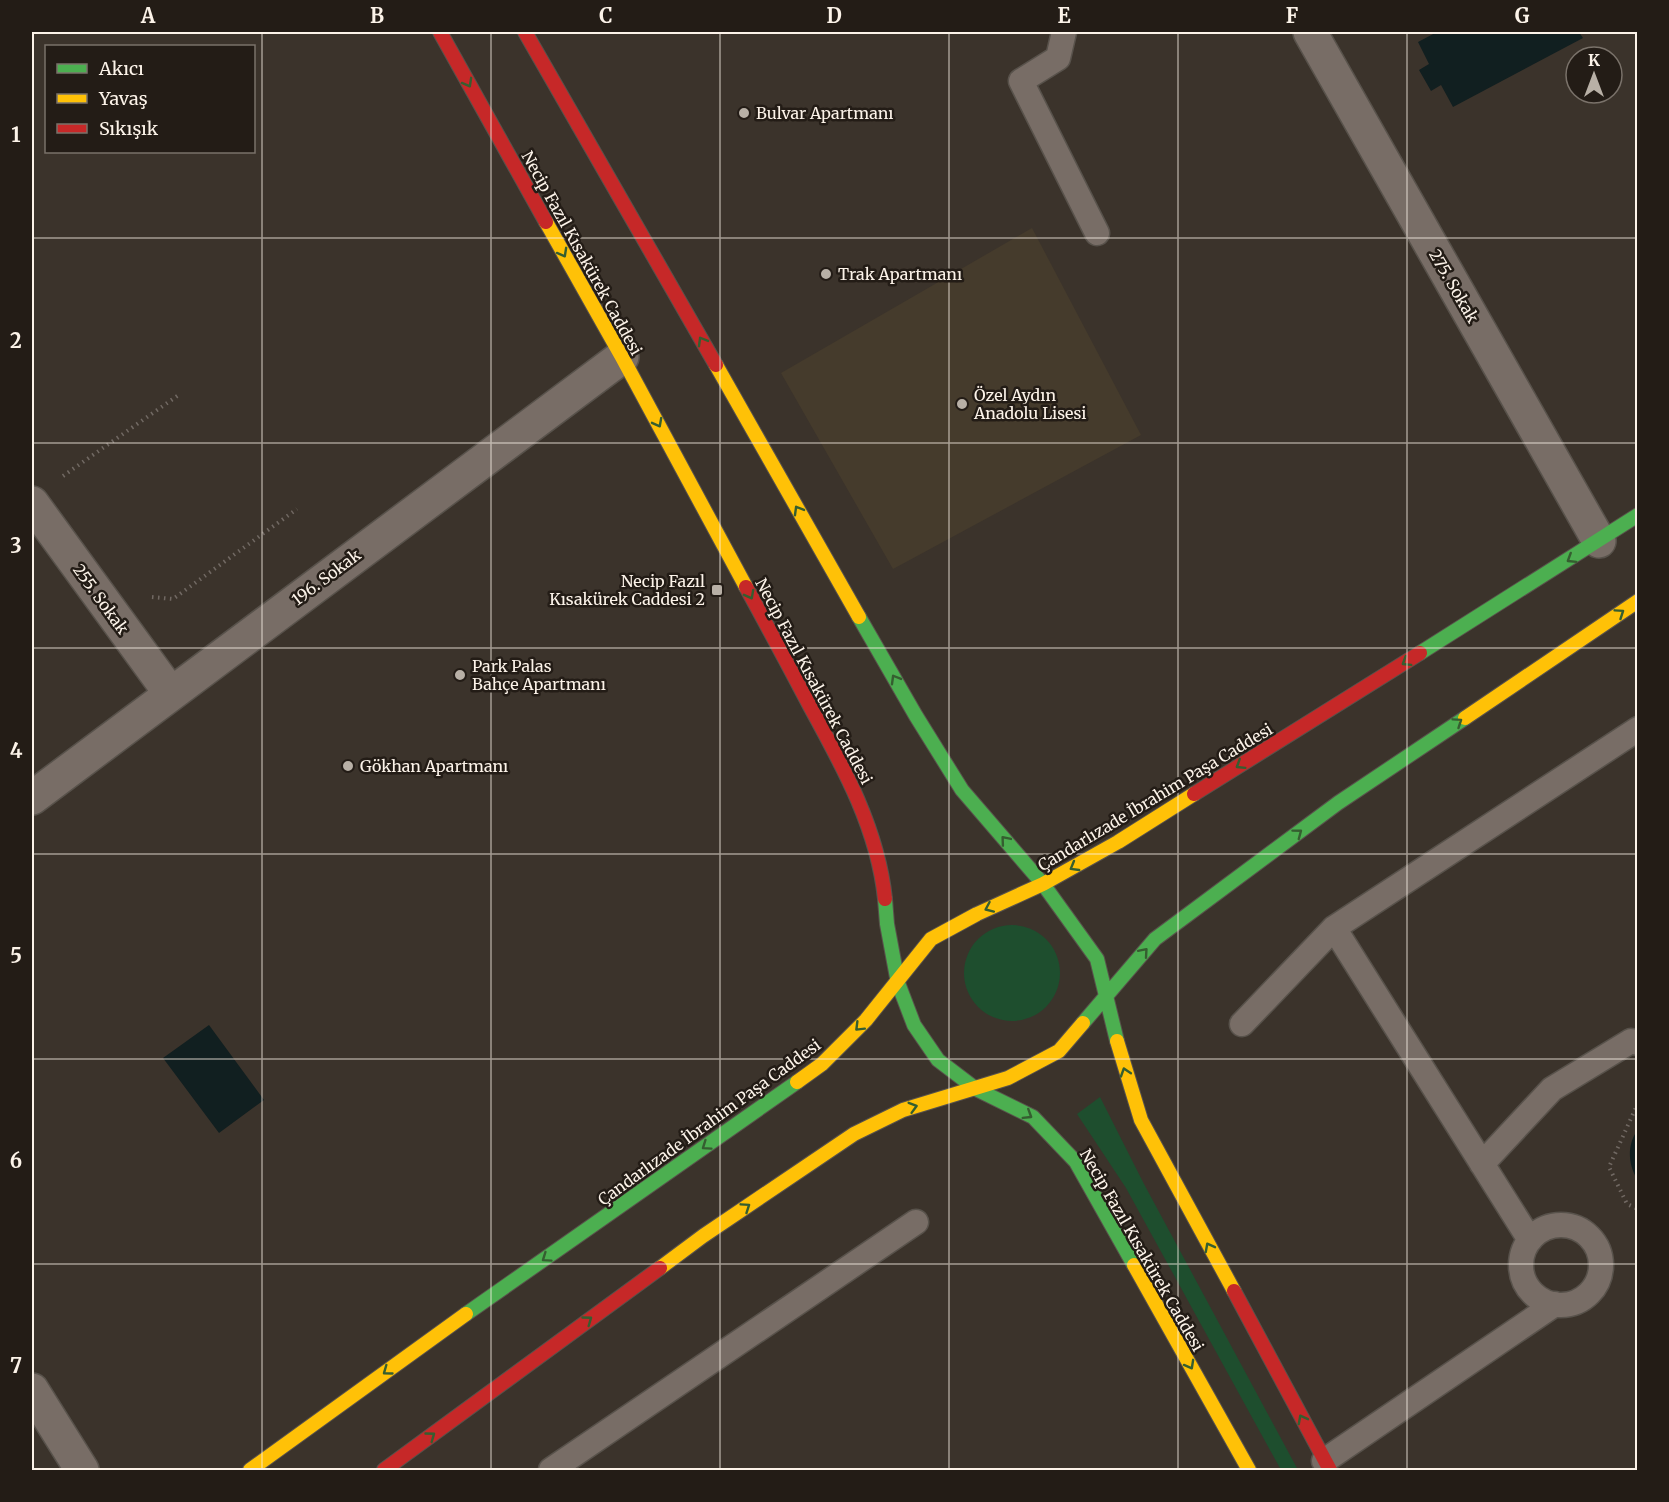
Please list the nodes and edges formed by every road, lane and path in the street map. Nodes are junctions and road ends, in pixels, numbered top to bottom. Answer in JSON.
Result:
{"nodes":[{"id":1,"x":440,"y":32,"type":"edge"},
{"id":2,"x":525,"y":32,"type":"edge"},
{"id":3,"x":1064,"y":32,"type":"edge"},
{"id":4,"x":1310,"y":32,"type":"edge"},
{"id":5,"x":1096,"y":233,"type":"dead end"},
{"id":6,"x":622,"y":357,"type":"junction"},
{"id":7,"x":180,"y":394,"type":"dead end"},
{"id":8,"x":59,"y":479,"type":"dead end"},
{"id":9,"x":32,"y":503,"type":"edge"},
{"id":10,"x":297,"y":510,"type":"dead end"},
{"id":11,"x":1638,"y":515,"type":"edge"},
{"id":12,"x":1599,"y":541,"type":"junction"},
{"id":13,"x":150,"y":596,"type":"dead end"},
{"id":14,"x":1638,"y":602,"type":"edge"},
{"id":15,"x":171,"y":694,"type":"junction"},
{"id":16,"x":1638,"y":729,"type":"edge"},
{"id":17,"x":32,"y":798,"type":"edge"},
{"id":18,"x":1043,"y":884,"type":"junction"},
{"id":19,"x":1334,"y":928,"type":"junction"},
{"id":20,"x":898,"y":983,"type":"junction"},
{"id":21,"x":1106,"y":996,"type":"junction"},
{"id":22,"x":1242,"y":1024,"type":"dead end"},
{"id":23,"x":1638,"y":1043,"type":"edge"},
{"id":24,"x":976,"y":1089,"type":"junction"},
{"id":25,"x":1638,"y":1103,"type":"edge"},
{"id":26,"x":1482,"y":1164,"type":"junction"},
{"id":27,"x":1638,"y":1209,"type":"edge"},
{"id":28,"x":916,"y":1222,"type":"dead end"},
{"id":29,"x":1530,"y":1240,"type":"junction"},
{"id":30,"x":1555,"y":1304,"type":"junction"},
{"id":31,"x":32,"y":1390,"type":"edge"},
{"id":32,"x":1327,"y":1466,"type":"edge"},
{"id":33,"x":82,"y":1470,"type":"edge"},
{"id":34,"x":250,"y":1470,"type":"edge"},
{"id":35,"x":384,"y":1470,"type":"edge"},
{"id":36,"x":552,"y":1470,"type":"edge"},
{"id":37,"x":1250,"y":1470,"type":"edge"}],
"edges":[{"from":1,"to":6,"type":"main road","name":"Necip Fazıl Kısakürek Caddesi","one_way":true},
{"from":18,"to":2,"type":"main road","one_way":true},
{"from":3,"to":5,"type":"lane"},
{"from":4,"to":12,"type":"street","name":"275. Sokak"},
{"from":6,"to":15,"type":"street","name":"196. Sokak"},
{"from":6,"to":20,"type":"main road","name":"Necip Fazıl Kısakürek Caddesi","one_way":true},
{"from":7,"to":8,"type":"path"},
{"from":9,"to":15,"type":"street","name":"255. Sokak"},
{"from":10,"to":13,"type":"path"},
{"from":11,"to":12,"type":"main road","name":"Çandarlızade İbrahim Paşa Caddesi"},
{"from":12,"to":18,"type":"main road","name":"Çandarlızade İbrahim Paşa Caddesi","one_way":true},
{"from":21,"to":14,"type":"main road","one_way":true},
{"from":15,"to":17,"type":"street","name":"196. Sokak"},
{"from":16,"to":19,"type":"lane"},
{"from":18,"to":20,"type":"main road","name":"Çandarlızade İbrahim Paşa Caddesi","one_way":true},
{"from":18,"to":21,"type":"main road"},
{"from":19,"to":22,"type":"lane"},
{"from":19,"to":26,"type":"lane"},
{"from":20,"to":24,"type":"main road","name":"Necip Fazıl Kısakürek Caddesi"},
{"from":20,"to":34,"type":"main road","name":"Çandarlızade İbrahim Paşa Caddesi","one_way":true},
{"from":21,"to":24,"type":"main road"},
{"from":32,"to":21,"type":"main road","one_way":true},
{"from":23,"to":26,"type":"lane"},
{"from":35,"to":24,"type":"main road","one_way":true},
{"from":24,"to":37,"type":"main road","name":"Necip Fazıl Kısakürek Caddesi","one_way":true},
{"from":25,"to":27,"type":"path"},
{"from":26,"to":29,"type":"lane"},
{"from":28,"to":36,"type":"lane"},
{"from":29,"to":30,"type":"lane"},
{"from":29,"to":30,"type":"lane"},
{"from":30,"to":32,"type":"lane"},
{"from":31,"to":33,"type":"street"}]}
